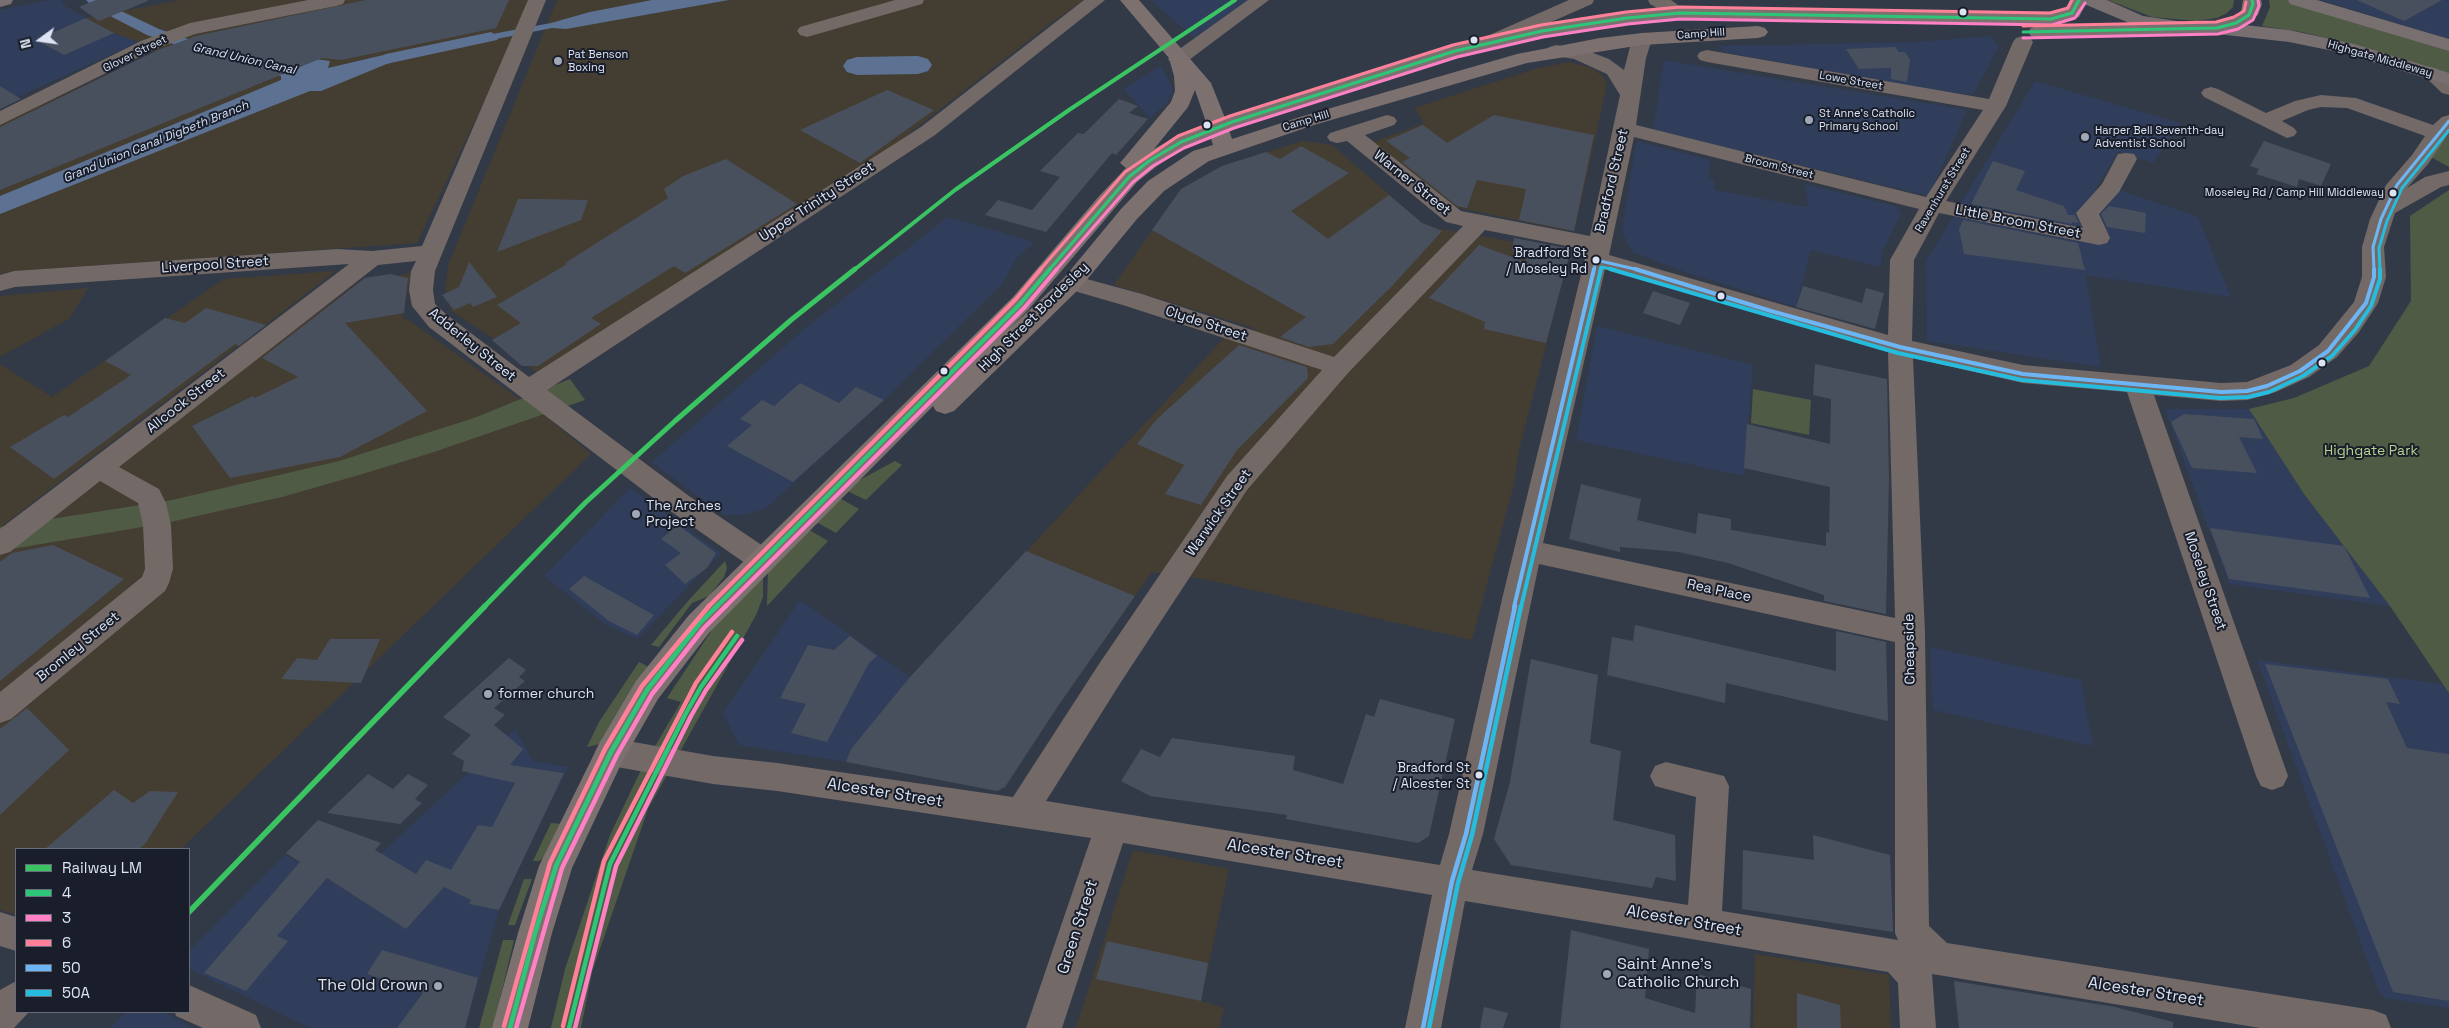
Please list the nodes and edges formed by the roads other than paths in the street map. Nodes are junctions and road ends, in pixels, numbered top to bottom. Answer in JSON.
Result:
{"nodes":[{"id":1,"x":4,"y":0,"type":"edge"},
{"id":2,"x":336,"y":0,"type":"edge"},
{"id":3,"x":538,"y":0,"type":"edge"},
{"id":4,"x":915,"y":0,"type":"edge"},
{"id":5,"x":1096,"y":0,"type":"edge"},
{"id":6,"x":1129,"y":0,"type":"edge"},
{"id":7,"x":1260,"y":0,"type":"edge"},
{"id":8,"x":1584,"y":0,"type":"edge"},
{"id":9,"x":1656,"y":0,"type":"edge"},
{"id":10,"x":2078,"y":0,"type":"edge"},
{"id":11,"x":2091,"y":0,"type":"edge"},
{"id":12,"x":2252,"y":0,"type":"edge"},
{"id":13,"x":2297,"y":0,"type":"edge"},
{"id":14,"x":0,"y":1,"type":"edge"},
{"id":15,"x":1680,"y":13,"type":"junction"},
{"id":16,"x":1627,"y":18,"type":"junction"},
{"id":17,"x":2217,"y":28,"type":"junction"},
{"id":18,"x":2191,"y":29,"type":"junction"},
{"id":19,"x":807,"y":31,"type":"dead end"},
{"id":20,"x":1642,"y":39,"type":"junction"},
{"id":21,"x":1494,"y":40,"type":"junction"},
{"id":22,"x":2023,"y":42,"type":"dead end"},
{"id":23,"x":2449,"y":45,"type":"edge"},
{"id":24,"x":1556,"y":52,"type":"junction"},
{"id":25,"x":1707,"y":56,"type":"dead end"},
{"id":26,"x":1178,"y":59,"type":"junction"},
{"id":27,"x":2440,"y":76,"type":"edge"},
{"id":28,"x":1204,"y":88,"type":"junction"},
{"id":29,"x":2449,"y":89,"type":"edge"},
{"id":30,"x":2211,"y":93,"type":"dead end"},
{"id":31,"x":1630,"y":95,"type":"junction"},
{"id":32,"x":1996,"y":106,"type":"junction"},
{"id":33,"x":1269,"y":111,"type":"junction"},
{"id":34,"x":0,"y":119,"type":"edge"},
{"id":35,"x":1387,"y":121,"type":"dead end"},
{"id":36,"x":2266,"y":121,"type":"junction"},
{"id":37,"x":2443,"y":127,"type":"edge"},
{"id":38,"x":1625,"y":129,"type":"junction"},
{"id":39,"x":2287,"y":132,"type":"dead end"},
{"id":40,"x":1221,"y":137,"type":"junction"},
{"id":41,"x":2126,"y":159,"type":"dead end"},
{"id":42,"x":2420,"y":159,"type":"junction"},
{"id":43,"x":2449,"y":177,"type":"edge"},
{"id":44,"x":1108,"y":200,"type":"junction"},
{"id":45,"x":1932,"y":205,"type":"junction"},
{"id":46,"x":2386,"y":209,"type":"junction"},
{"id":47,"x":1479,"y":223,"type":"junction"},
{"id":48,"x":431,"y":252,"type":"junction"},
{"id":49,"x":1597,"y":253,"type":"junction"},
{"id":50,"x":372,"y":258,"type":"junction"},
{"id":51,"x":0,"y":283,"type":"edge"},
{"id":52,"x":1072,"y":283,"type":"junction"},
{"id":53,"x":1900,"y":346,"type":"junction"},
{"id":54,"x":1339,"y":368,"type":"junction"},
{"id":55,"x":2138,"y":386,"type":"junction"},
{"id":56,"x":529,"y":390,"type":"junction"},
{"id":57,"x":860,"y":463,"type":"junction"},
{"id":58,"x":99,"y":468,"type":"junction"},
{"id":59,"x":0,"y":544,"type":"edge"},
{"id":60,"x":1527,"y":551,"type":"junction"},
{"id":61,"x":762,"y":560,"type":"junction"},
{"id":62,"x":1910,"y":632,"type":"junction"},
{"id":63,"x":0,"y":710,"type":"edge"},
{"id":64,"x":611,"y":752,"type":"junction"},
{"id":65,"x":1666,"y":776,"type":"dead end"},
{"id":66,"x":2272,"y":776,"type":"dead end"},
{"id":67,"x":1021,"y":813,"type":"junction"},
{"id":68,"x":1112,"y":826,"type":"junction"},
{"id":69,"x":1452,"y":882,"type":"junction"},
{"id":70,"x":1704,"y":925,"type":"junction"},
{"id":71,"x":0,"y":929,"type":"edge"},
{"id":72,"x":15,"y":934,"type":"edge"},
{"id":73,"x":1915,"y":956,"type":"junction"},
{"id":74,"x":15,"y":1000,"type":"edge"},
{"id":75,"x":190,"y":1003,"type":"edge"},
{"id":76,"x":0,"y":1016,"type":"edge"},
{"id":77,"x":2363,"y":1027,"type":"edge"},
{"id":78,"x":243,"y":1028,"type":"edge"},
{"id":79,"x":510,"y":1028,"type":"edge"},
{"id":80,"x":1044,"y":1028,"type":"edge"},
{"id":81,"x":1422,"y":1028,"type":"edge"},
{"id":82,"x":1918,"y":1028,"type":"edge"}],
"edges":[{"from":1,"to":14,"type":"highway"},
{"from":2,"to":34,"type":"street","name":"Glover Street"},
{"from":3,"to":48,"type":"street","name":"Adderley Street"},
{"from":4,"to":19,"type":"street"},
{"from":5,"to":56,"type":"street","name":"Upper Trinity Street"},
{"from":6,"to":26,"type":"main road"},
{"from":7,"to":26,"type":"street"},
{"from":8,"to":21,"type":"street"},
{"from":9,"to":15,"type":"street"},
{"from":10,"to":15,"type":"main road","name":"Camp Hill"},
{"from":11,"to":18,"type":"highway"},
{"from":12,"to":17,"type":"highway"},
{"from":13,"to":23,"type":"highway"},
{"from":15,"to":16,"type":"main road","name":"Camp Hill"},
{"from":16,"to":20,"type":"main road"},
{"from":16,"to":21,"type":"main road","name":"Camp Hill"},
{"from":17,"to":18,"type":"highway"},
{"from":17,"to":27,"type":"highway","name":"Highgate Middleway"},
{"from":18,"to":20,"type":"main road","name":"Camp Hill"},
{"from":20,"to":24,"type":"main road","name":"Camp Hill"},
{"from":20,"to":31,"type":"street","name":"Bradford Street"},
{"from":21,"to":33,"type":"main road","name":"Camp Hill"},
{"from":22,"to":32,"type":"street","name":"Ravenhurst Street"},
{"from":24,"to":31,"type":"street"},
{"from":24,"to":40,"type":"main road","name":"Camp Hill"},
{"from":25,"to":32,"type":"street","name":"Lowe Street"},
{"from":26,"to":28,"type":"main road"},
{"from":26,"to":44,"type":"main road"},
{"from":27,"to":29,"type":"street"},
{"from":28,"to":33,"type":"main road"},
{"from":28,"to":40,"type":"main road"},
{"from":30,"to":36,"type":"street"},
{"from":31,"to":38,"type":"street","name":"Bradford Street"},
{"from":32,"to":45,"type":"street","name":"Ravenhurst Street"},
{"from":33,"to":40,"type":"main road","name":"Camp Hill"},
{"from":35,"to":47,"type":"street","name":"Warner Street"},
{"from":36,"to":37,"type":"street"},
{"from":36,"to":39,"type":"street"},
{"from":37,"to":42,"type":"street","name":"Warner Street"},
{"from":38,"to":45,"type":"street","name":"Broom Street"},
{"from":38,"to":49,"type":"street","name":"Bradford Street"},
{"from":40,"to":44,"type":"main road","name":"High Street Bordesley"},
{"from":40,"to":52,"type":"main road","name":"High Street Bordesley"},
{"from":41,"to":45,"type":"street","name":"Little Broom Street"},
{"from":42,"to":43,"type":"street"},
{"from":42,"to":46,"type":"street","name":"Warner Street"},
{"from":43,"to":46,"type":"street"},
{"from":44,"to":57,"type":"main road","name":"High Street Bordesley"},
{"from":45,"to":53,"type":"street","name":"Ravenhurst Street"},
{"from":46,"to":55,"type":"street","name":"Warner Street"},
{"from":47,"to":49,"type":"street","name":"Warner Street"},
{"from":47,"to":54,"type":"street","name":"Warwick Street"},
{"from":48,"to":50,"type":"street","name":"Liverpool Street"},
{"from":48,"to":56,"type":"street","name":"Adderley Street"},
{"from":49,"to":53,"type":"street","name":"Warner Street"},
{"from":49,"to":60,"type":"street","name":"Bradford Street"},
{"from":50,"to":51,"type":"street","name":"Liverpool Street"},
{"from":50,"to":58,"type":"street","name":"Allcock Street"},
{"from":52,"to":54,"type":"street","name":"Clyde Street"},
{"from":52,"to":57,"type":"main road","name":"High Street Bordesley"},
{"from":53,"to":55,"type":"street","name":"Warner Street"},
{"from":53,"to":62,"type":"street","name":"Cheapside"},
{"from":54,"to":67,"type":"street","name":"Warwick Street"},
{"from":55,"to":66,"type":"street","name":"Moseley Street"},
{"from":56,"to":61,"type":"street","name":"Adderley Street"},
{"from":57,"to":61,"type":"main road","name":"High Street Bordesley"},
{"from":58,"to":59,"type":"street","name":"Allcock Street"},
{"from":58,"to":63,"type":"street","name":"Bromley Street"},
{"from":60,"to":62,"type":"street","name":"Rea Place"},
{"from":60,"to":69,"type":"street","name":"Bradford Street"},
{"from":61,"to":64,"type":"main road","name":"High Street Bordesley"},
{"from":62,"to":73,"type":"street","name":"Cheapside"},
{"from":64,"to":67,"type":"street","name":"Alcester Street"},
{"from":64,"to":79,"type":"main road","name":"High Street Bordesley"},
{"from":65,"to":70,"type":"street"},
{"from":67,"to":68,"type":"street","name":"Alcester Street"},
{"from":68,"to":69,"type":"street","name":"Alcester Street"},
{"from":68,"to":80,"type":"street","name":"Green Street"},
{"from":69,"to":70,"type":"street","name":"Alcester Street"},
{"from":69,"to":81,"type":"street","name":"Bradford Street"},
{"from":70,"to":73,"type":"street","name":"Alcester Street"},
{"from":71,"to":72,"type":"street"},
{"from":73,"to":77,"type":"street","name":"Alcester Street"},
{"from":73,"to":82,"type":"street","name":"Cheapside"},
{"from":74,"to":76,"type":"street"},
{"from":75,"to":78,"type":"street"}]}
